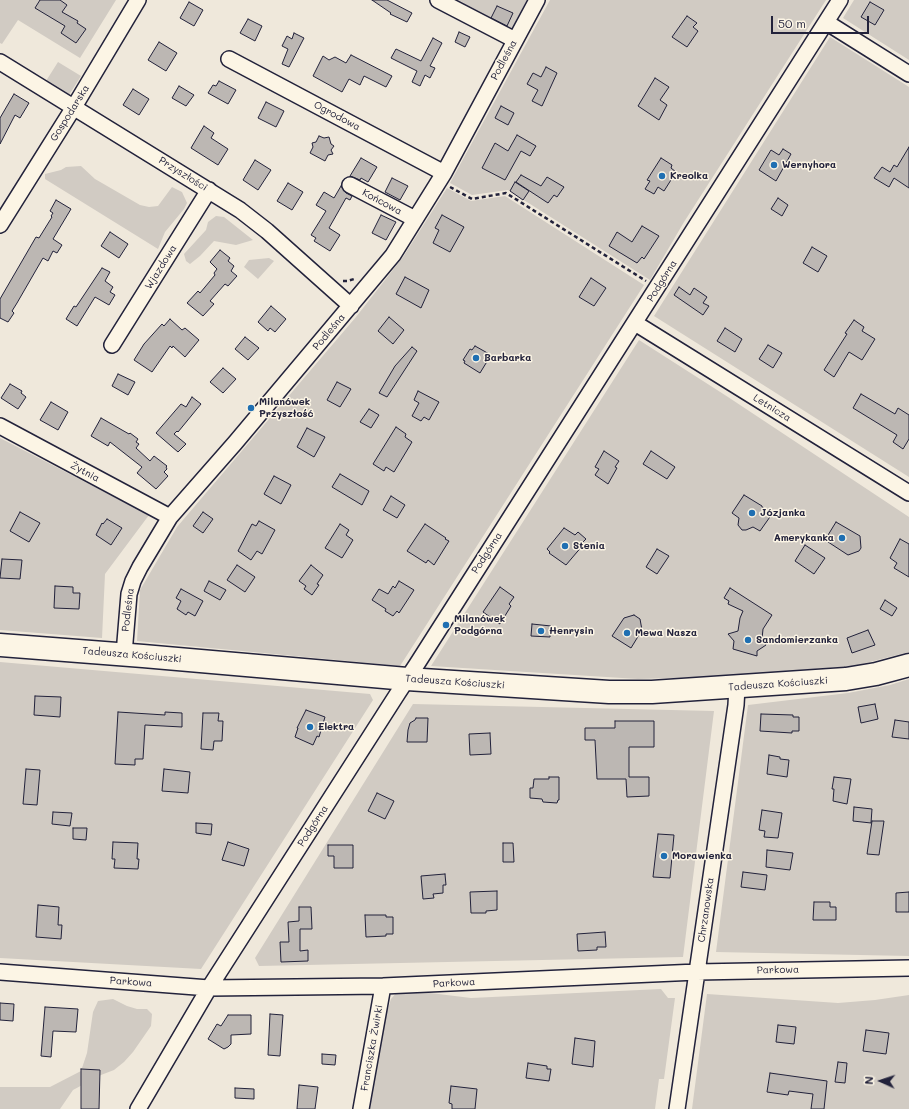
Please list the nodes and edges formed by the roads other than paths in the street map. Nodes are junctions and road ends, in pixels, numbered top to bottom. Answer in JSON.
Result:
{"nodes":[{"id":1,"x":138,"y":0,"type":"edge"},
{"id":2,"x":438,"y":0,"type":"edge"},
{"id":3,"x":537,"y":0,"type":"edge"},
{"id":4,"x":840,"y":0,"type":"edge"},
{"id":5,"x":826,"y":22,"type":"junction"},
{"id":6,"x":515,"y":40,"type":"junction"},
{"id":7,"x":229,"y":59,"type":"dead end"},
{"id":8,"x":0,"y":62,"type":"edge"},
{"id":9,"x":909,"y":74,"type":"edge"},
{"id":10,"x":74,"y":107,"type":"junction"},
{"id":11,"x":444,"y":179,"type":"junction"},
{"id":12,"x":350,"y":185,"type":"dead end"},
{"id":13,"x":209,"y":190,"type":"junction"},
{"id":14,"x":415,"y":219,"type":"junction"},
{"id":15,"x":0,"y":225,"type":"edge"},
{"id":16,"x":351,"y":306,"type":"junction"},
{"id":17,"x":636,"y":323,"type":"junction"},
{"id":18,"x":112,"y":345,"type":"dead end"},
{"id":19,"x":0,"y":426,"type":"edge"},
{"id":20,"x":909,"y":493,"type":"edge"},
{"id":21,"x":170,"y":517,"type":"junction"},
{"id":22,"x":0,"y":646,"type":"edge"},
{"id":23,"x":124,"y":654,"type":"junction"},
{"id":24,"x":909,"y":665,"type":"edge"},
{"id":25,"x":406,"y":679,"type":"junction"},
{"id":26,"x":737,"y":686,"type":"junction"},
{"id":27,"x":909,"y":968,"type":"edge"},
{"id":28,"x":0,"y":972,"type":"edge"},
{"id":29,"x":697,"y":972,"type":"junction"},
{"id":30,"x":382,"y":986,"type":"junction"},
{"id":31,"x":209,"y":988,"type":"junction"},
{"id":32,"x":138,"y":1109,"type":"edge"},
{"id":33,"x":360,"y":1109,"type":"edge"},
{"id":34,"x":678,"y":1109,"type":"edge"}],
"edges":[{"from":1,"to":10,"type":"street","name":"Gospodarska"},
{"from":2,"to":6,"type":"street"},
{"from":3,"to":6,"type":"street","name":"Podleśna"},
{"from":4,"to":5,"type":"street","name":"Podgórna"},
{"from":5,"to":9,"type":"street"},
{"from":5,"to":17,"type":"street","name":"Podgórna"},
{"from":6,"to":11,"type":"street","name":"Podleśna"},
{"from":7,"to":11,"type":"street","name":"Ogrodowa"},
{"from":8,"to":10,"type":"street","name":"Przyszłości"},
{"from":10,"to":13,"type":"street","name":"Przyszłości"},
{"from":10,"to":15,"type":"street","name":"Gospodarska"},
{"from":11,"to":14,"type":"street","name":"Podleśna"},
{"from":12,"to":14,"type":"street","name":"Końcowa"},
{"from":13,"to":16,"type":"street","name":"Przyszłości"},
{"from":13,"to":18,"type":"street","name":"Wjazdowa"},
{"from":14,"to":16,"type":"street","name":"Podleśna"},
{"from":16,"to":21,"type":"street","name":"Podleśna"},
{"from":17,"to":20,"type":"street","name":"Letnicza"},
{"from":17,"to":25,"type":"street","name":"Podgórna"},
{"from":19,"to":21,"type":"street","name":"Żytnia"},
{"from":21,"to":23,"type":"street","name":"Podleśna"},
{"from":22,"to":23,"type":"street","name":"Tadeusza Kościuszki"},
{"from":23,"to":25,"type":"street","name":"Tadeusza Kościuszki"},
{"from":24,"to":26,"type":"street","name":"Tadeusza Kościuszki"},
{"from":25,"to":26,"type":"street","name":"Tadeusza Kościuszki"},
{"from":25,"to":31,"type":"street","name":"Podgórna"},
{"from":26,"to":29,"type":"street","name":"Chrzanowska"},
{"from":27,"to":29,"type":"street","name":"Parkowa"},
{"from":28,"to":31,"type":"street","name":"Parkowa"},
{"from":29,"to":30,"type":"street","name":"Parkowa"},
{"from":29,"to":34,"type":"street","name":"Chrzanowska"},
{"from":30,"to":31,"type":"street","name":"Parkowa"},
{"from":30,"to":33,"type":"street","name":"Franciszka Żwirki"},
{"from":31,"to":32,"type":"street","name":"Podgórna"}]}
